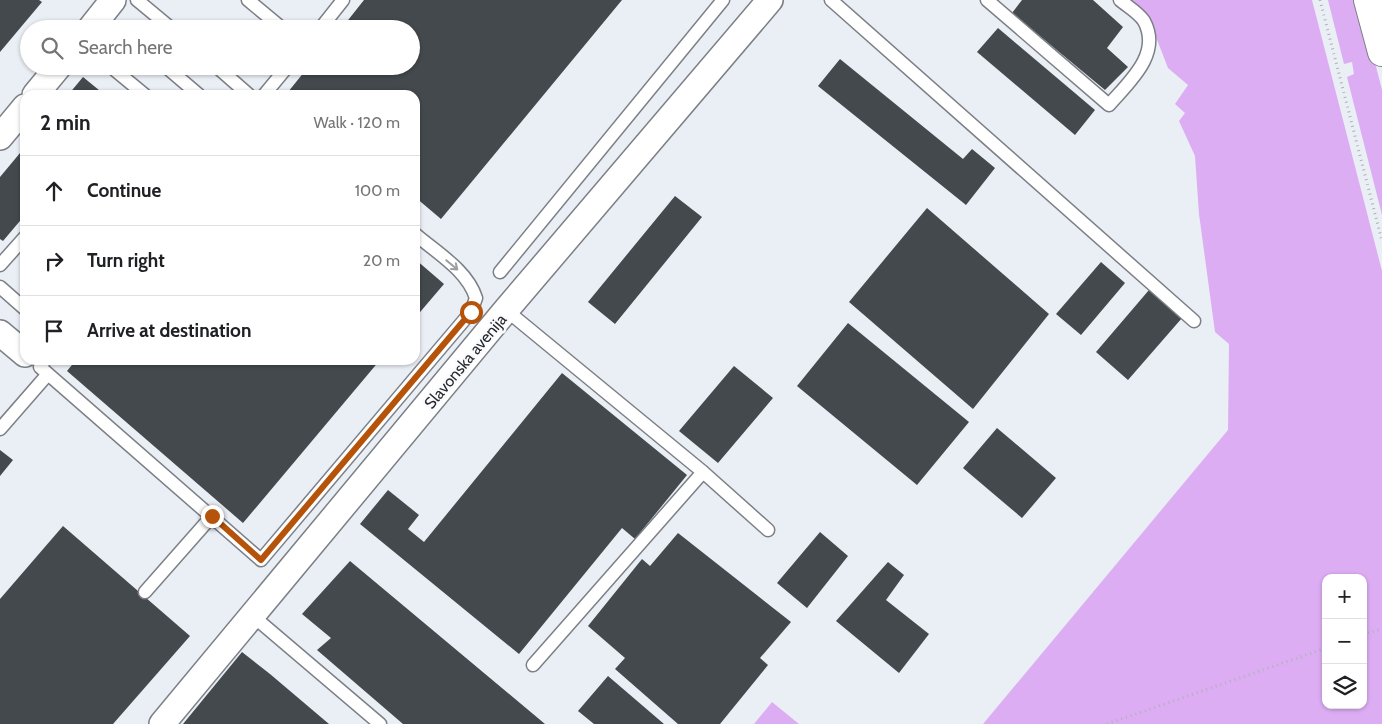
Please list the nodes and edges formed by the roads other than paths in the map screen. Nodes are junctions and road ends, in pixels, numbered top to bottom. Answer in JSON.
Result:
{"nodes":[{"id":1,"x":113,"y":0,"type":"edge"},
{"id":2,"x":136,"y":0,"type":"edge"},
{"id":3,"x":248,"y":0,"type":"edge"},
{"id":4,"x":343,"y":0,"type":"edge"},
{"id":5,"x":723,"y":0,"type":"edge"},
{"id":6,"x":770,"y":0,"type":"edge"},
{"id":7,"x":831,"y":0,"type":"edge"},
{"id":8,"x":987,"y":0,"type":"edge"},
{"id":9,"x":1120,"y":0,"type":"edge"},
{"id":10,"x":1368,"y":0,"type":"edge"},
{"id":11,"x":97,"y":20,"type":"edge"},
{"id":12,"x":161,"y":20,"type":"edge"},
{"id":13,"x":271,"y":20,"type":"edge"},
{"id":14,"x":327,"y":20,"type":"edge"},
{"id":15,"x":1382,"y":52,"type":"edge"},
{"id":16,"x":52,"y":75,"type":"edge"},
{"id":17,"x":121,"y":75,"type":"edge"},
{"id":18,"x":176,"y":75,"type":"edge"},
{"id":19,"x":226,"y":75,"type":"edge"},
{"id":20,"x":281,"y":75,"type":"edge"},
{"id":21,"x":39,"y":90,"type":"edge"},
{"id":22,"x":138,"y":90,"type":"edge"},
{"id":23,"x":193,"y":90,"type":"edge"},
{"id":24,"x":243,"y":90,"type":"edge"},
{"id":25,"x":268,"y":90,"type":"edge"},
{"id":26,"x":20,"y":113,"type":"edge"},
{"id":27,"x":0,"y":137,"type":"edge"},
{"id":28,"x":420,"y":238,"type":"edge"},
{"id":29,"x":20,"y":243,"type":"edge"},
{"id":30,"x":0,"y":265,"type":"edge"},
{"id":31,"x":500,"y":272,"type":"dead end"},
{"id":32,"x":0,"y":287,"type":"edge"},
{"id":33,"x":20,"y":305,"type":"edge"},
{"id":34,"x":506,"y":310,"type":"junction"},
{"id":35,"x":1194,"y":321,"type":"dead end"},
{"id":36,"x":0,"y":333,"type":"edge"},
{"id":37,"x":20,"y":349,"type":"edge"},
{"id":38,"x":37,"y":365,"type":"edge"},
{"id":39,"x":40,"y":365,"type":"edge"},
{"id":40,"x":0,"y":429,"type":"edge"},
{"id":41,"x":702,"y":472,"type":"junction"},
{"id":42,"x":212,"y":516,"type":"junction"},
{"id":43,"x":768,"y":530,"type":"dead end"},
{"id":44,"x":145,"y":592,"type":"dead end"},
{"id":45,"x":253,"y":616,"type":"junction"},
{"id":46,"x":533,"y":666,"type":"dead end"},
{"id":47,"x":162,"y":724,"type":"edge"},
{"id":48,"x":380,"y":724,"type":"edge"}],
"edges":[{"from":1,"to":11,"type":"street"},
{"from":2,"to":12,"type":"lane"},
{"from":3,"to":13,"type":"lane"},
{"from":4,"to":14,"type":"lane"},
{"from":5,"to":31,"type":"lane"},
{"from":6,"to":34,"type":"street","name":"Slavonska avenija"},
{"from":7,"to":35,"type":"lane"},
{"from":8,"to":9,"type":"lane"},
{"from":10,"to":15,"type":"main road"},
{"from":16,"to":21,"type":"street"},
{"from":17,"to":22,"type":"lane"},
{"from":18,"to":23,"type":"lane"},
{"from":19,"to":24,"type":"lane"},
{"from":20,"to":25,"type":"lane"},
{"from":26,"to":27,"type":"street"},
{"from":28,"to":42,"type":"lane","one_way":true},
{"from":29,"to":30,"type":"lane"},
{"from":32,"to":33,"type":"lane"},
{"from":34,"to":41,"type":"lane"},
{"from":34,"to":45,"type":"street","name":"Slavonska avenija"},
{"from":36,"to":37,"type":"street"},
{"from":38,"to":40,"type":"lane"},
{"from":39,"to":42,"type":"lane"},
{"from":41,"to":43,"type":"lane"},
{"from":41,"to":46,"type":"lane"},
{"from":42,"to":44,"type":"lane"},
{"from":45,"to":47,"type":"street","name":"Slavonska avenija"},
{"from":45,"to":48,"type":"lane"}]}
